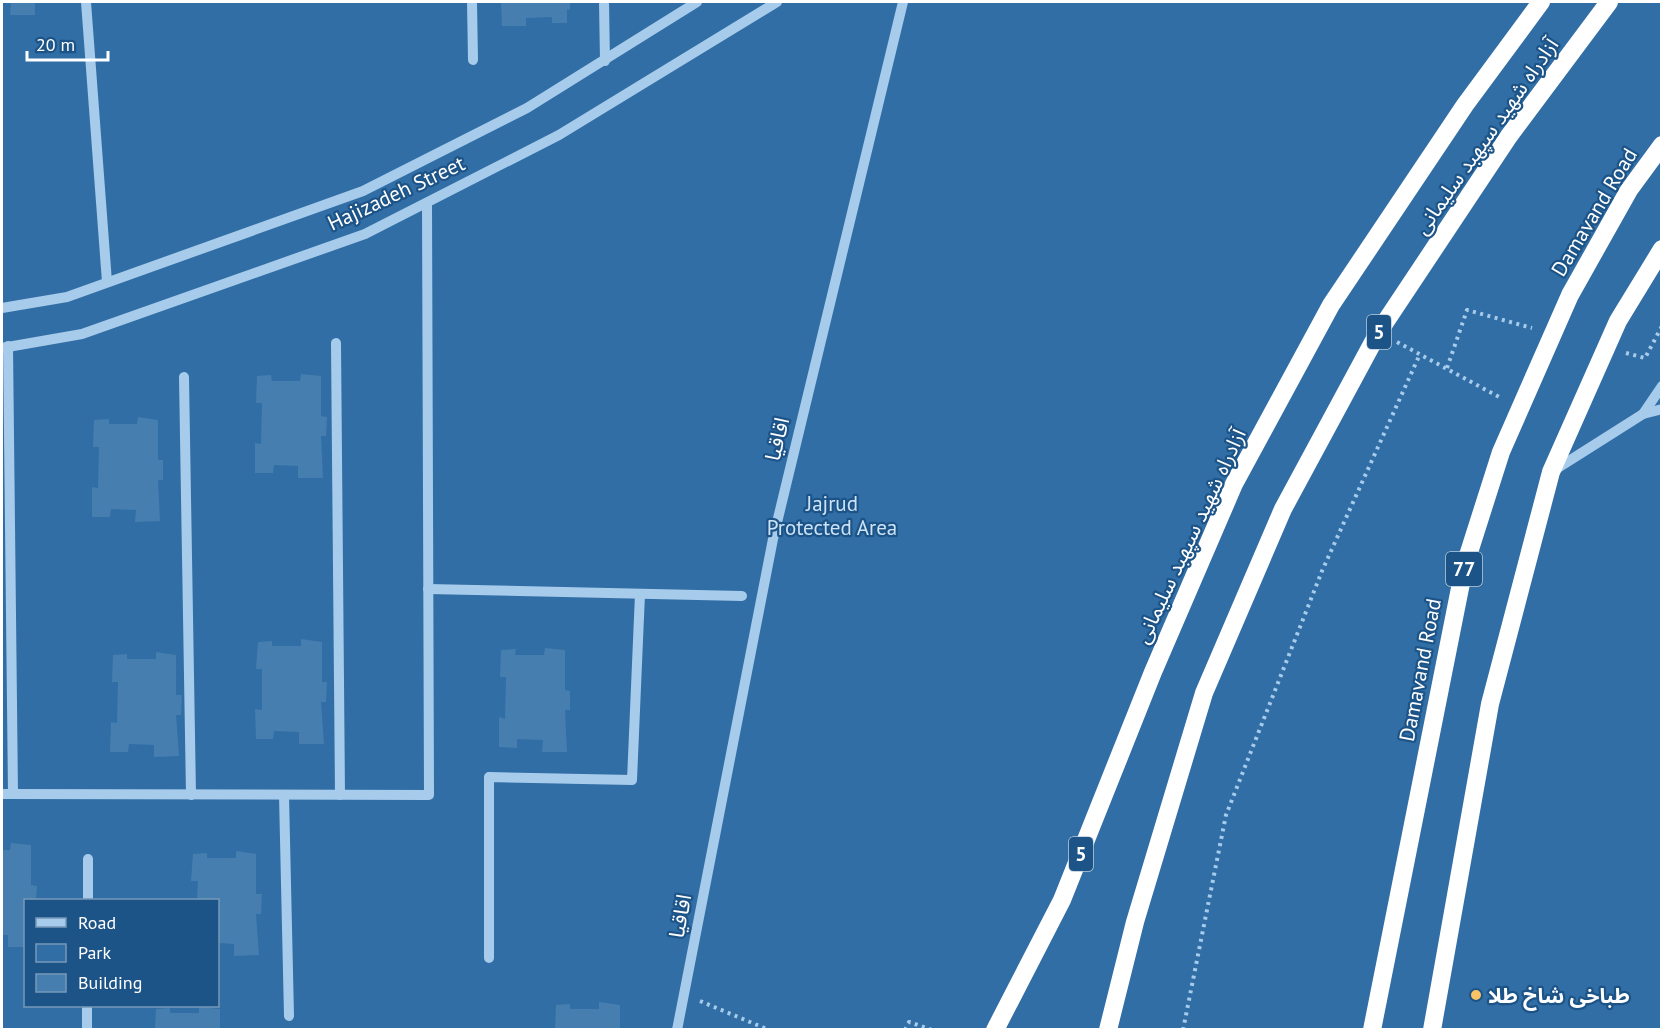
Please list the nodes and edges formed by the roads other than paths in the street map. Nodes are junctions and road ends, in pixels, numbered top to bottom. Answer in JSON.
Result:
{"nodes":[{"id":1,"x":86,"y":2,"type":"edge"},
{"id":2,"x":472,"y":2,"type":"edge"},
{"id":3,"x":604,"y":2,"type":"edge"},
{"id":4,"x":697,"y":2,"type":"edge"},
{"id":5,"x":777,"y":2,"type":"edge"},
{"id":6,"x":903,"y":2,"type":"edge"},
{"id":7,"x":1541,"y":2,"type":"edge"},
{"id":8,"x":1610,"y":2,"type":"edge"},
{"id":9,"x":473,"y":60,"type":"dead end"},
{"id":10,"x":605,"y":61,"type":"junction"},
{"id":11,"x":1662,"y":145,"type":"edge"},
{"id":12,"x":427,"y":203,"type":"junction"},
{"id":13,"x":1662,"y":249,"type":"edge"},
{"id":14,"x":107,"y":282,"type":"junction"},
{"id":15,"x":2,"y":308,"type":"edge"},
{"id":16,"x":336,"y":343,"type":"dead end"},
{"id":17,"x":5,"y":347,"type":"edge"},
{"id":18,"x":184,"y":377,"type":"dead end"},
{"id":19,"x":1662,"y":386,"type":"edge"},
{"id":20,"x":1662,"y":409,"type":"edge"},
{"id":21,"x":1643,"y":414,"type":"junction"},
{"id":22,"x":1551,"y":472,"type":"junction"},
{"id":23,"x":428,"y":589,"type":"junction"},
{"id":24,"x":640,"y":594,"type":"junction"},
{"id":25,"x":6,"y":596,"type":"edge"},
{"id":26,"x":742,"y":596,"type":"dead end"},
{"id":27,"x":7,"y":794,"type":"edge"},
{"id":28,"x":191,"y":795,"type":"junction"},
{"id":29,"x":284,"y":795,"type":"junction"},
{"id":30,"x":340,"y":795,"type":"junction"},
{"id":31,"x":88,"y":859,"type":"dead end"},
{"id":32,"x":88,"y":899,"type":"edge"},
{"id":33,"x":489,"y":958,"type":"dead end"},
{"id":34,"x":87,"y":1007,"type":"edge"},
{"id":35,"x":289,"y":1016,"type":"dead end"},
{"id":36,"x":87,"y":1029,"type":"edge"},
{"id":37,"x":677,"y":1029,"type":"edge"},
{"id":38,"x":995,"y":1029,"type":"edge"},
{"id":39,"x":1108,"y":1029,"type":"edge"},
{"id":40,"x":1372,"y":1029,"type":"edge"},
{"id":41,"x":1432,"y":1029,"type":"edge"}],
"edges":[{"from":1,"to":14,"type":"street"},
{"from":2,"to":9,"type":"street"},
{"from":3,"to":10,"type":"street"},
{"from":4,"to":10,"type":"street","name":"Hajizadeh Street"},
{"from":5,"to":12,"type":"street","name":"Hajizadeh Street"},
{"from":6,"to":37,"type":"street","name":"اقاقیا"},
{"from":7,"to":38,"type":"highway","name":"آزادراه شهید سپهبد سلیمانی","number":"5"},
{"from":8,"to":39,"type":"highway","name":"آزادراه شهید سپهبد سلیمانی","number":"5"},
{"from":10,"to":14,"type":"street","name":"Hajizadeh Street"},
{"from":11,"to":40,"type":"highway","name":"Damavand Road","number":"77"},
{"from":12,"to":17,"type":"street","name":"Hajizadeh Street"},
{"from":12,"to":23,"type":"street"},
{"from":13,"to":22,"type":"highway"},
{"from":14,"to":15,"type":"street","name":"Hajizadeh Street"},
{"from":16,"to":30,"type":"street"},
{"from":17,"to":25,"type":"street"},
{"from":18,"to":28,"type":"street"},
{"from":19,"to":21,"type":"street"},
{"from":20,"to":21,"type":"street"},
{"from":21,"to":22,"type":"street"},
{"from":22,"to":41,"type":"highway"},
{"from":23,"to":24,"type":"street"},
{"from":23,"to":30,"type":"street"},
{"from":24,"to":26,"type":"street"},
{"from":24,"to":33,"type":"street"},
{"from":25,"to":27,"type":"street"},
{"from":27,"to":28,"type":"street"},
{"from":28,"to":29,"type":"street"},
{"from":29,"to":30,"type":"street"},
{"from":29,"to":35,"type":"street"},
{"from":31,"to":32,"type":"street"},
{"from":34,"to":36,"type":"street"}]}
